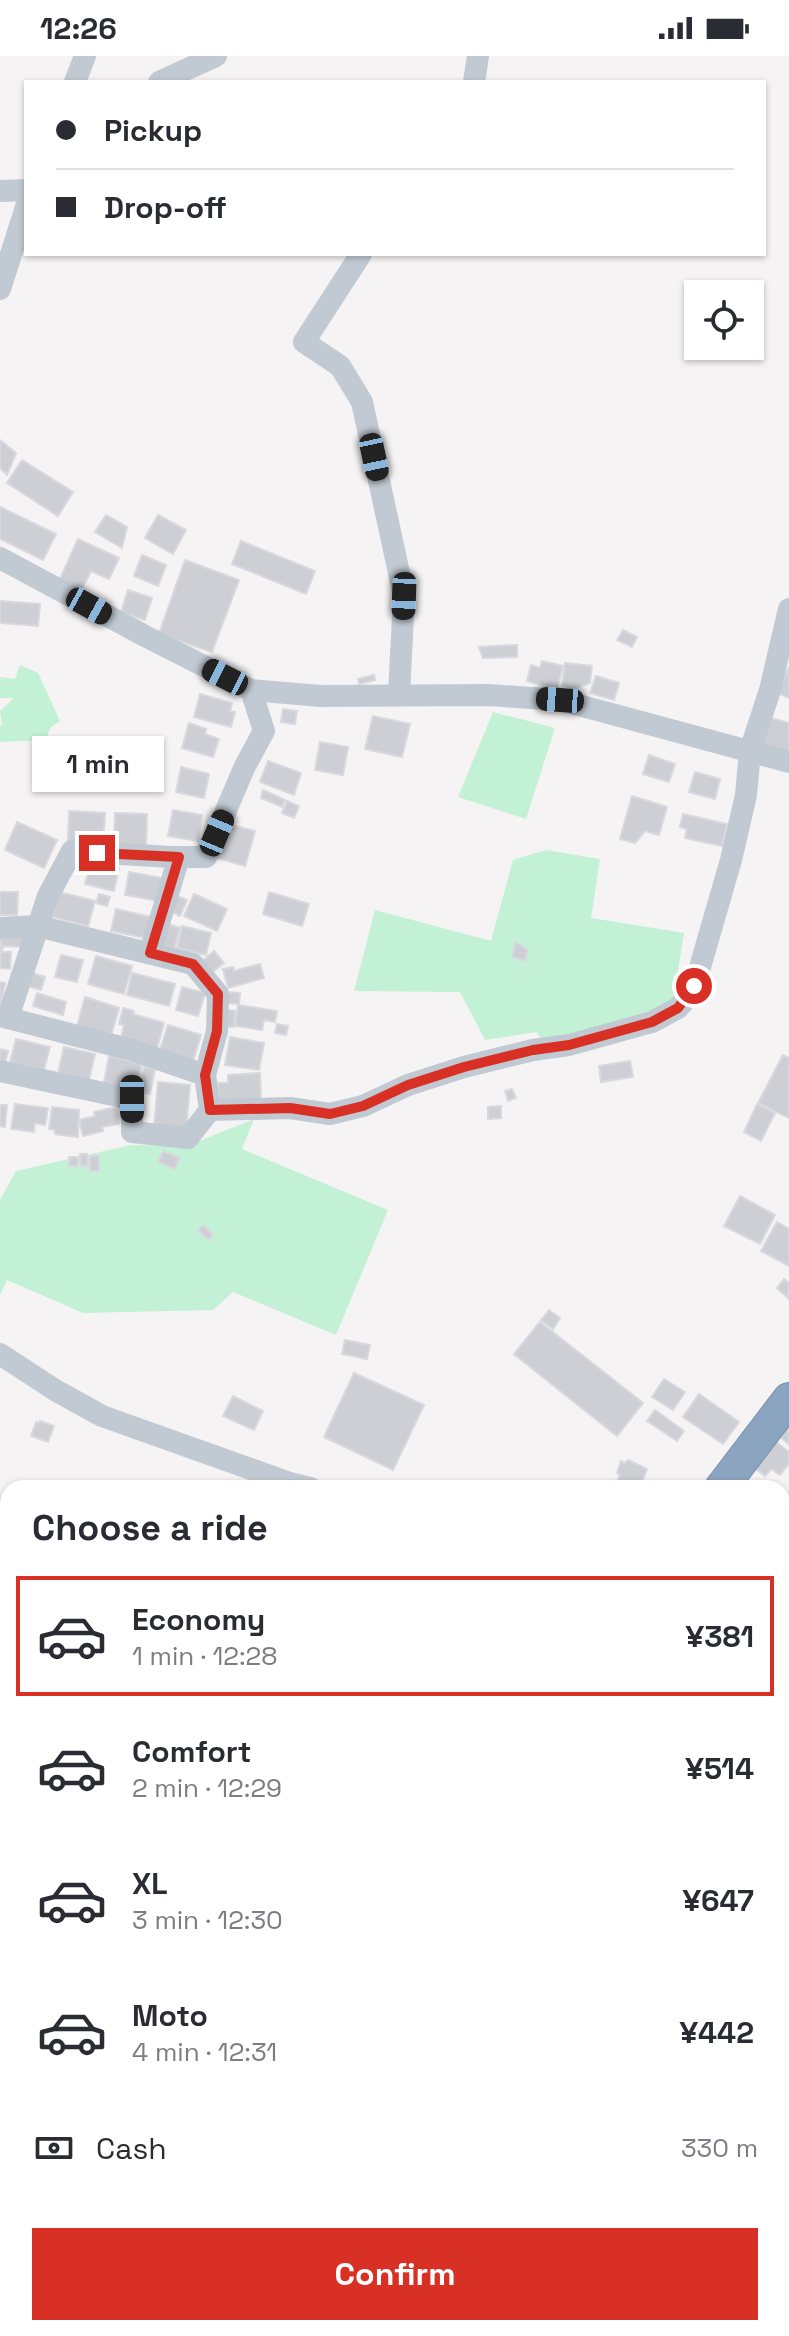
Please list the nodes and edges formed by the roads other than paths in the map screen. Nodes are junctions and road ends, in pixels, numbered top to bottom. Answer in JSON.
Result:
{"nodes":[{"id":1,"x":85,"y":56,"type":"edge"},
{"id":2,"x":216,"y":56,"type":"edge"},
{"id":3,"x":478,"y":56,"type":"edge"},
{"id":4,"x":76,"y":80,"type":"edge"},
{"id":5,"x":163,"y":80,"type":"edge"},
{"id":6,"x":474,"y":80,"type":"edge"},
{"id":7,"x":24,"y":190,"type":"edge"},
{"id":8,"x":0,"y":191,"type":"edge"},
{"id":9,"x":24,"y":213,"type":"edge"},
{"id":10,"x":360,"y":256,"type":"edge"},
{"id":11,"x":0,"y":289,"type":"edge"},
{"id":12,"x":0,"y":558,"type":"edge"},
{"id":13,"x":789,"y":609,"type":"edge"},
{"id":14,"x":251,"y":690,"type":"junction"},
{"id":15,"x":399,"y":694,"type":"junction"},
{"id":16,"x":750,"y":751,"type":"junction"},
{"id":17,"x":789,"y":762,"type":"edge"},
{"id":18,"x":179,"y":857,"type":"junction"},
{"id":19,"x":37,"y":926,"type":"junction"},
{"id":20,"x":0,"y":928,"type":"edge"},
{"id":21,"x":150,"y":953,"type":"junction"},
{"id":22,"x":4,"y":1017,"type":"edge"},
{"id":23,"x":0,"y":1071,"type":"edge"},
{"id":24,"x":205,"y":1075,"type":"junction"},
{"id":25,"x":210,"y":1110,"type":"junction"},
{"id":26,"x":0,"y":1354,"type":"edge"},
{"id":27,"x":789,"y":1399,"type":"edge"},
{"id":28,"x":282,"y":1480,"type":"edge"},
{"id":29,"x":727,"y":1480,"type":"edge"}],
"edges":[{"from":1,"to":4,"type":"street"},
{"from":2,"to":5,"type":"street"},
{"from":3,"to":6,"type":"street"},
{"from":7,"to":8,"type":"street"},
{"from":9,"to":11,"type":"street"},
{"from":10,"to":15,"type":"street"},
{"from":12,"to":14,"type":"street"},
{"from":13,"to":16,"type":"street"},
{"from":14,"to":15,"type":"street"},
{"from":14,"to":18,"type":"street"},
{"from":15,"to":16,"type":"street"},
{"from":16,"to":17,"type":"street"},
{"from":16,"to":25,"type":"street"},
{"from":18,"to":19,"type":"street"},
{"from":18,"to":21,"type":"street"},
{"from":19,"to":20,"type":"street"},
{"from":19,"to":21,"type":"street"},
{"from":19,"to":22,"type":"street"},
{"from":21,"to":24,"type":"street"},
{"from":22,"to":24,"type":"street"},
{"from":23,"to":25,"type":"street"},
{"from":24,"to":25,"type":"street"},
{"from":26,"to":28,"type":"street"},
{"from":27,"to":29,"type":"highway"}]}
